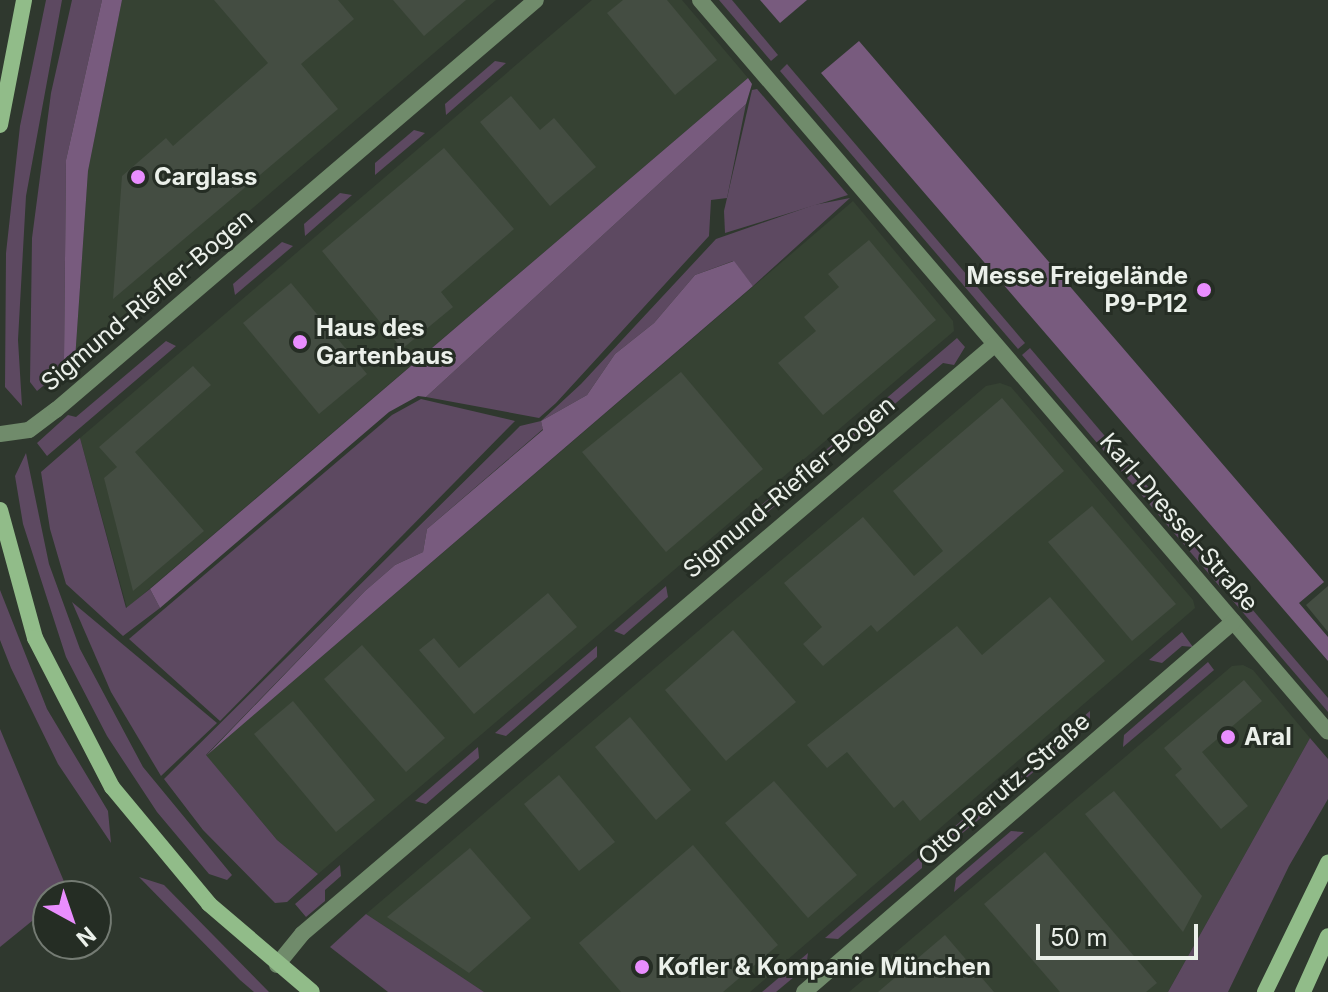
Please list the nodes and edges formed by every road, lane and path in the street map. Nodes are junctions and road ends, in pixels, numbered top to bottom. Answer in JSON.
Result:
{"nodes":[{"id":1,"x":24,"y":0,"type":"edge"},
{"id":2,"x":536,"y":0,"type":"edge"},
{"id":3,"x":700,"y":0,"type":"edge"},
{"id":4,"x":0,"y":125,"type":"edge"},
{"id":5,"x":994,"y":345,"type":"junction"},
{"id":6,"x":0,"y":434,"type":"edge"},
{"id":7,"x":0,"y":510,"type":"edge"},
{"id":8,"x":1233,"y":622,"type":"junction"},
{"id":9,"x":1328,"y":732,"type":"edge"},
{"id":10,"x":1328,"y":863,"type":"edge"},
{"id":11,"x":1328,"y":936,"type":"edge"},
{"id":12,"x":277,"y":965,"type":"junction"},
{"id":13,"x":312,"y":992,"type":"edge"},
{"id":14,"x":804,"y":992,"type":"edge"},
{"id":15,"x":1265,"y":992,"type":"edge"},
{"id":16,"x":1303,"y":992,"type":"edge"}],
"edges":[{"from":1,"to":4,"type":"main road"},
{"from":2,"to":6,"type":"street","name":"Sigmund-Riefler-Bogen"},
{"from":3,"to":5,"type":"street"},
{"from":5,"to":8,"type":"street","name":"Karl-Dressel-Straße"},
{"from":5,"to":12,"type":"street","name":"Sigmund-Riefler-Bogen"},
{"from":7,"to":12,"type":"main road"},
{"from":8,"to":9,"type":"street","name":"Karl-Dressel-Straße"},
{"from":8,"to":14,"type":"street","name":"Otto-Perutz-Straße"},
{"from":10,"to":15,"type":"main road"},
{"from":11,"to":16,"type":"main road"},
{"from":12,"to":13,"type":"main road"}]}
